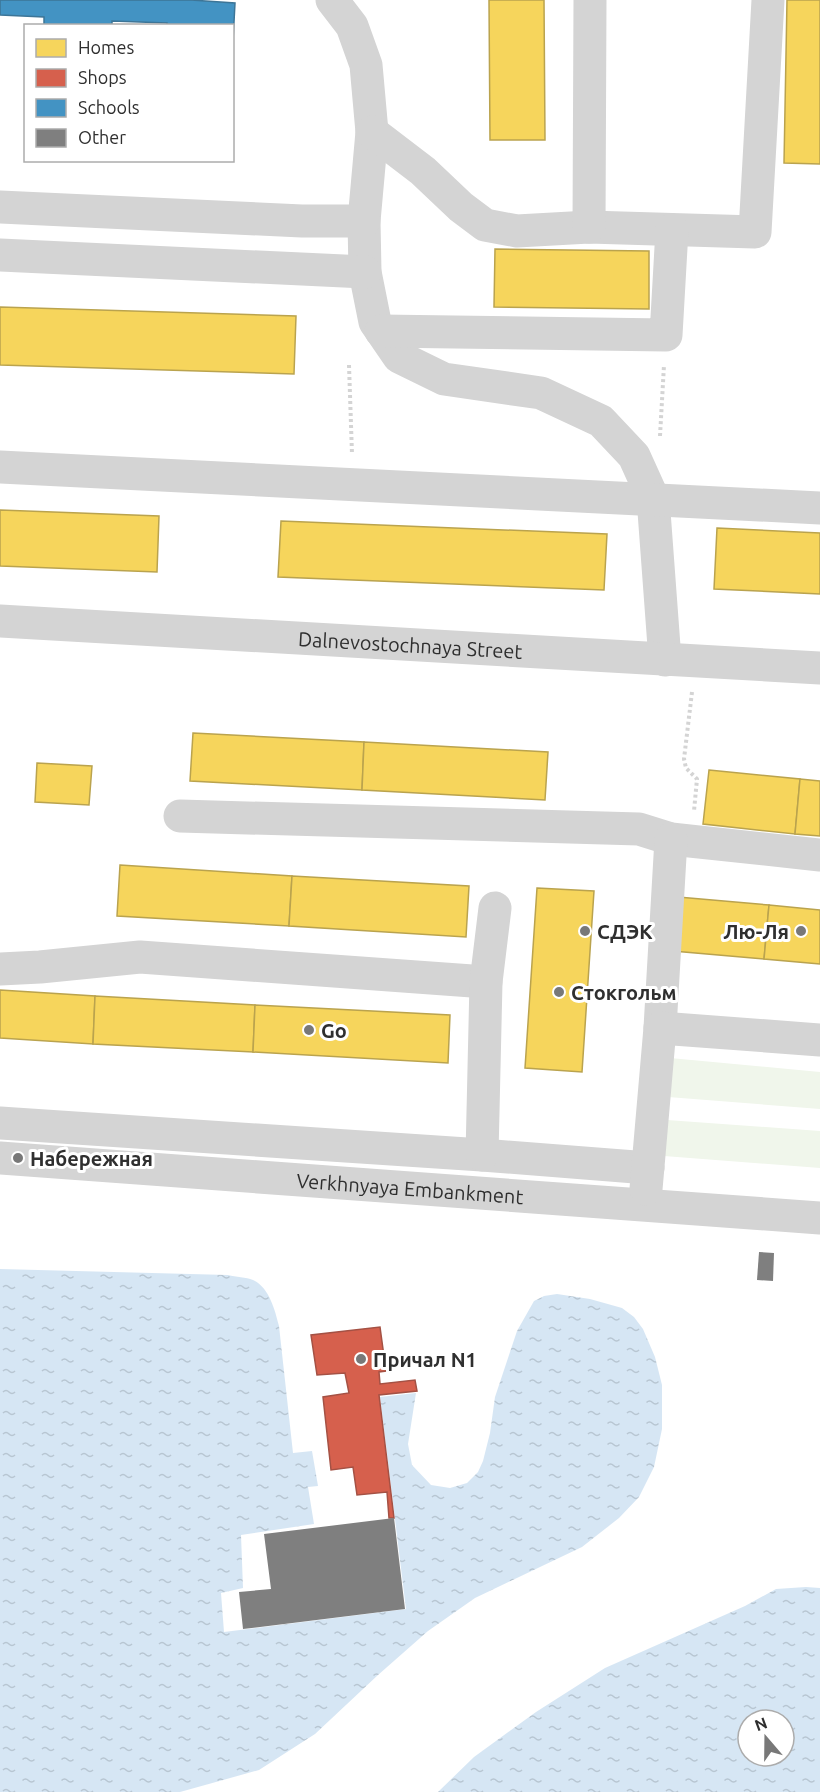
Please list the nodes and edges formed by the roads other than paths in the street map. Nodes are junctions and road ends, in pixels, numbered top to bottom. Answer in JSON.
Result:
{"nodes":[{"id":1,"x":332,"y":0,"type":"edge"},
{"id":2,"x":590,"y":0,"type":"edge"},
{"id":3,"x":768,"y":0,"type":"edge"},
{"id":4,"x":372,"y":132,"type":"junction"},
{"id":5,"x":0,"y":207,"type":"edge"},
{"id":6,"x":364,"y":220,"type":"junction"},
{"id":7,"x":589,"y":227,"type":"junction"},
{"id":8,"x":672,"y":230,"type":"junction"},
{"id":9,"x":0,"y":255,"type":"edge"},
{"id":10,"x":365,"y":272,"type":"junction"},
{"id":11,"x":381,"y":331,"type":"junction"},
{"id":12,"x":0,"y":467,"type":"edge"},
{"id":13,"x":653,"y":498,"type":"junction"},
{"id":14,"x":820,"y":508,"type":"edge"},
{"id":15,"x":0,"y":621,"type":"edge"},
{"id":16,"x":665,"y":660,"type":"junction"},
{"id":17,"x":820,"y":668,"type":"edge"},
{"id":18,"x":180,"y":816,"type":"dead end"},
{"id":19,"x":682,"y":831,"type":"junction"},
{"id":20,"x":820,"y":855,"type":"edge"},
{"id":21,"x":495,"y":908,"type":"dead end"},
{"id":22,"x":0,"y":969,"type":"edge"},
{"id":23,"x":486,"y":982,"type":"junction"},
{"id":24,"x":660,"y":1028,"type":"junction"},
{"id":25,"x":820,"y":1040,"type":"edge"},
{"id":26,"x":0,"y":1123,"type":"edge"},
{"id":27,"x":482,"y":1155,"type":"junction"},
{"id":28,"x":0,"y":1158,"type":"edge"},
{"id":29,"x":648,"y":1168,"type":"junction"},
{"id":30,"x":645,"y":1206,"type":"junction"},
{"id":31,"x":820,"y":1218,"type":"edge"}],
"edges":[{"from":1,"to":4,"type":"street"},
{"from":2,"to":7,"type":"street"},
{"from":3,"to":8,"type":"street"},
{"from":4,"to":6,"type":"street"},
{"from":4,"to":7,"type":"street"},
{"from":5,"to":6,"type":"street"},
{"from":6,"to":10,"type":"street"},
{"from":7,"to":8,"type":"street"},
{"from":8,"to":11,"type":"street"},
{"from":9,"to":10,"type":"street"},
{"from":10,"to":11,"type":"street"},
{"from":11,"to":13,"type":"street"},
{"from":12,"to":13,"type":"street"},
{"from":13,"to":14,"type":"street"},
{"from":13,"to":16,"type":"street"},
{"from":15,"to":16,"type":"street","name":"Dalnevostochnaya Street"},
{"from":16,"to":17,"type":"street","name":"Dalnevostochnaya Street"},
{"from":18,"to":19,"type":"street"},
{"from":19,"to":20,"type":"street"},
{"from":19,"to":24,"type":"street"},
{"from":21,"to":23,"type":"street"},
{"from":22,"to":23,"type":"street"},
{"from":23,"to":27,"type":"street"},
{"from":24,"to":25,"type":"street"},
{"from":24,"to":29,"type":"street"},
{"from":26,"to":27,"type":"street"},
{"from":27,"to":29,"type":"street"},
{"from":28,"to":30,"type":"street","name":"Verkhnyaya Embankment"},
{"from":29,"to":30,"type":"street"},
{"from":30,"to":31,"type":"street","name":"Verkhnyaya Embankment"}]}
